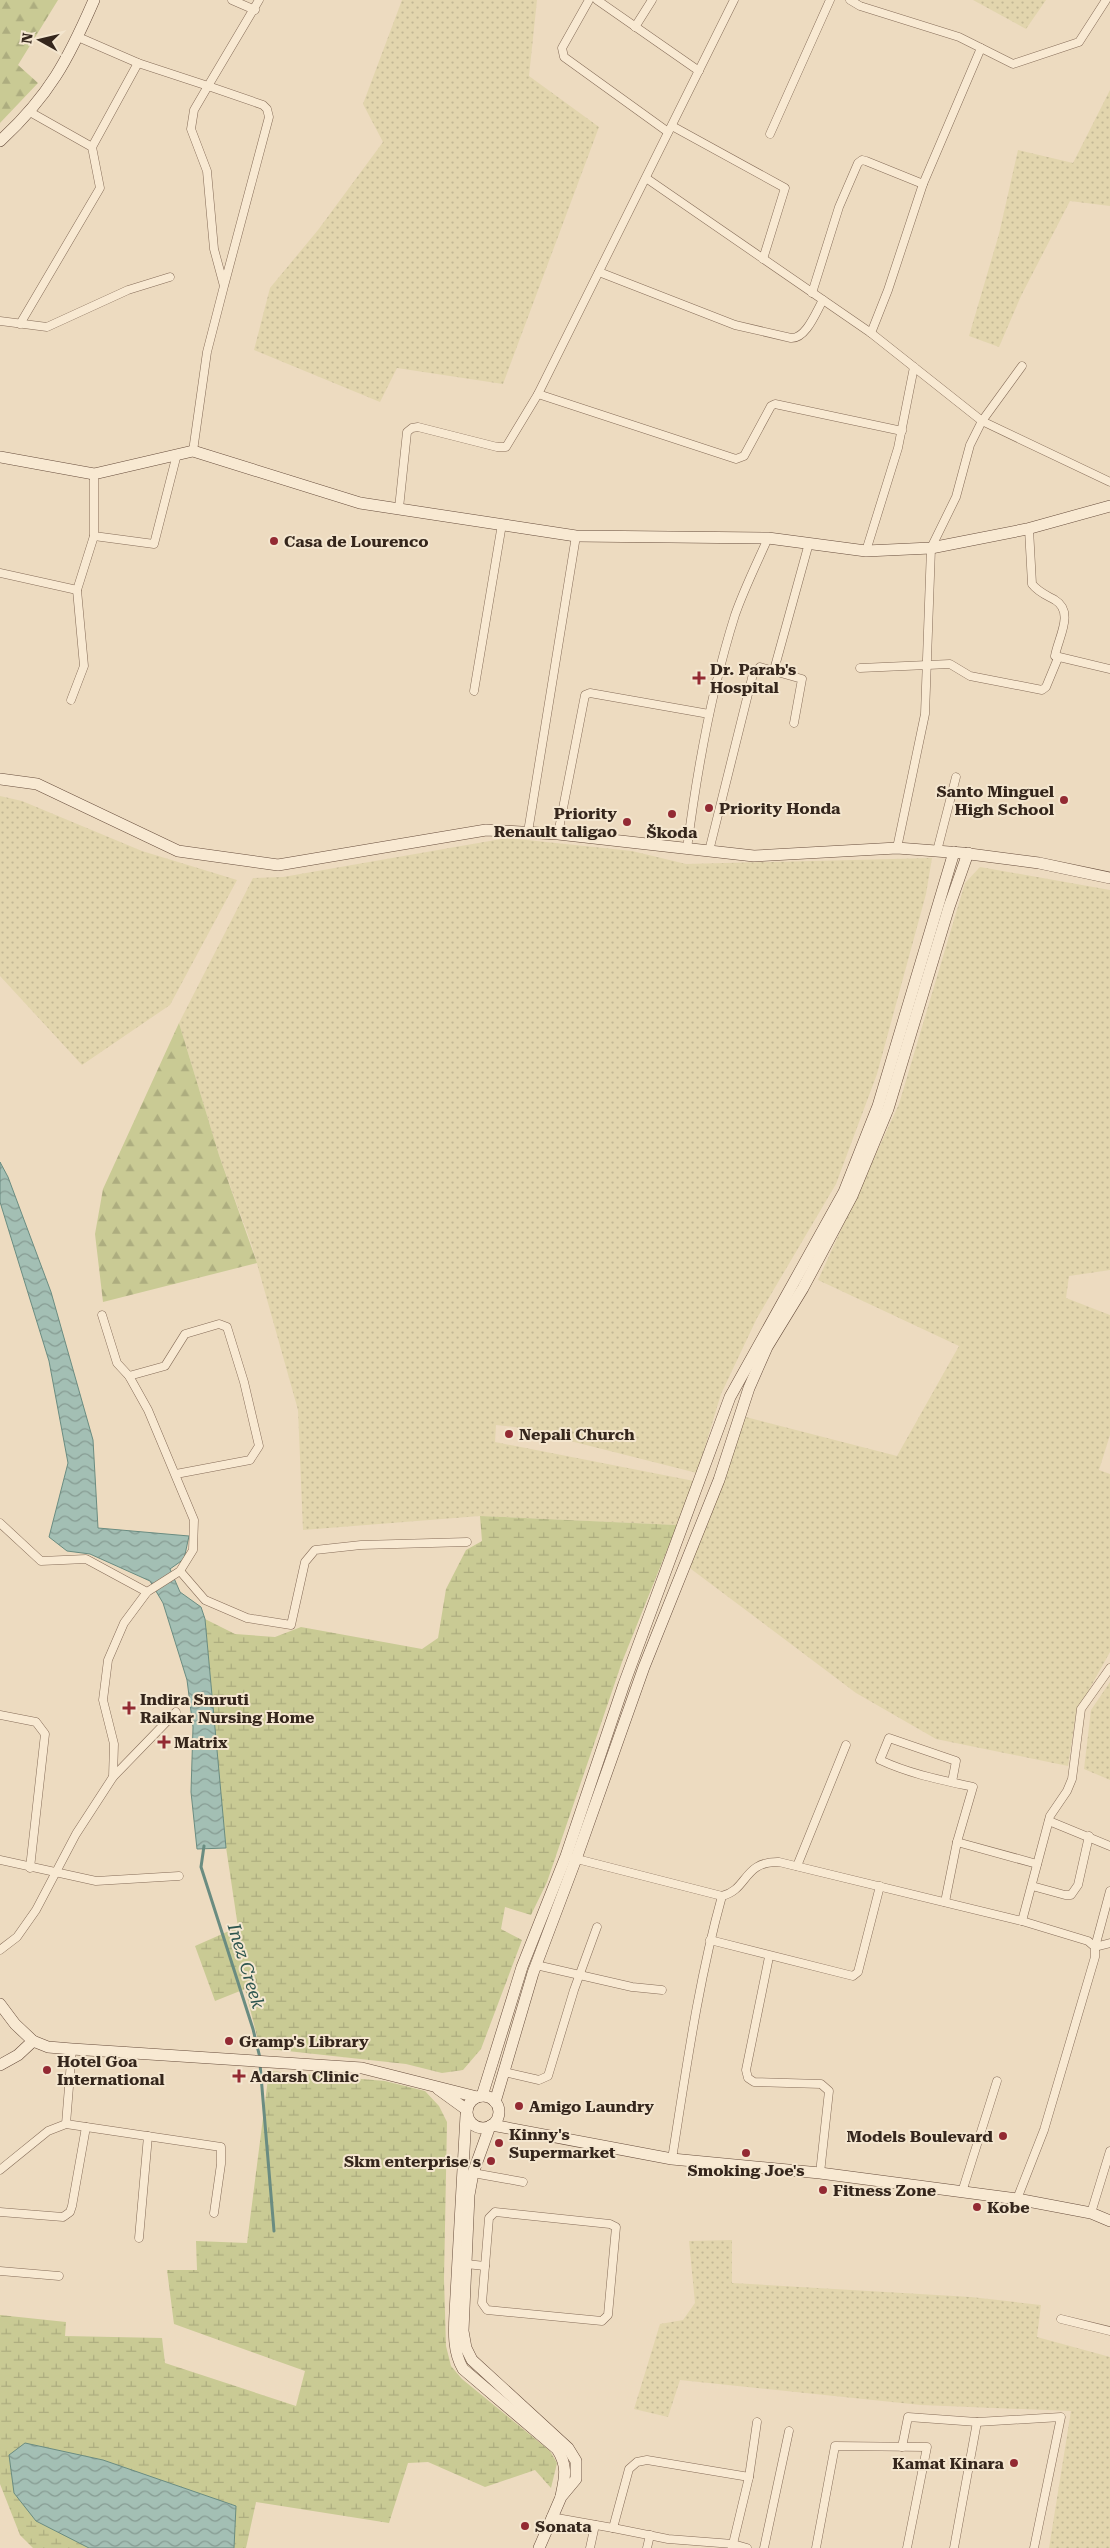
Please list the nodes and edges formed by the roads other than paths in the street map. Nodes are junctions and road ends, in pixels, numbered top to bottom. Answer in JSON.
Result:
{"nodes":[{"id":1,"x":94,"y":0,"type":"edge"},
{"id":2,"x":232,"y":0,"type":"edge"},
{"id":3,"x":259,"y":0,"type":"edge"},
{"id":4,"x":589,"y":0,"type":"edge"},
{"id":5,"x":597,"y":0,"type":"edge"},
{"id":6,"x":652,"y":0,"type":"edge"},
{"id":7,"x":734,"y":0,"type":"edge"},
{"id":8,"x":830,"y":0,"type":"edge"},
{"id":9,"x":850,"y":0,"type":"edge"},
{"id":10,"x":1106,"y":0,"type":"edge"},
{"id":11,"x":255,"y":10,"type":"junction"},
{"id":12,"x":635,"y":27,"type":"junction"},
{"id":13,"x":78,"y":37,"type":"junction"},
{"id":14,"x":980,"y":48,"type":"junction"},
{"id":15,"x":138,"y":63,"type":"junction"},
{"id":16,"x":698,"y":71,"type":"junction"},
{"id":17,"x":208,"y":86,"type":"junction"},
{"id":18,"x":30,"y":112,"type":"junction"},
{"id":19,"x":670,"y":129,"type":"junction"},
{"id":20,"x":770,"y":134,"type":"dead end"},
{"id":21,"x":0,"y":141,"type":"edge"},
{"id":22,"x":92,"y":147,"type":"junction"},
{"id":23,"x":646,"y":178,"type":"junction"},
{"id":24,"x":923,"y":184,"type":"junction"},
{"id":25,"x":763,"y":258,"type":"junction"},
{"id":26,"x":600,"y":272,"type":"junction"},
{"id":27,"x":170,"y":277,"type":"dead end"},
{"id":28,"x":224,"y":286,"type":"junction"},
{"id":29,"x":812,"y":293,"type":"junction"},
{"id":30,"x":823,"y":300,"type":"junction"},
{"id":31,"x":0,"y":321,"type":"edge"},
{"id":32,"x":20,"y":324,"type":"junction"},
{"id":33,"x":871,"y":333,"type":"junction"},
{"id":34,"x":1022,"y":366,"type":"dead end"},
{"id":35,"x":914,"y":367,"type":"junction"},
{"id":36,"x":538,"y":394,"type":"junction"},
{"id":37,"x":982,"y":421,"type":"junction"},
{"id":38,"x":902,"y":432,"type":"junction"},
{"id":39,"x":193,"y":451,"type":"junction"},
{"id":40,"x":177,"y":454,"type":"junction"},
{"id":41,"x":0,"y":457,"type":"edge"},
{"id":42,"x":94,"y":474,"type":"junction"},
{"id":43,"x":1110,"y":482,"type":"edge"},
{"id":44,"x":1110,"y":506,"type":"edge"},
{"id":45,"x":399,"y":508,"type":"junction"},
{"id":46,"x":502,"y":524,"type":"junction"},
{"id":47,"x":1029,"y":529,"type":"junction"},
{"id":48,"x":94,"y":536,"type":"junction"},
{"id":49,"x":576,"y":536,"type":"junction"},
{"id":50,"x":768,"y":538,"type":"junction"},
{"id":51,"x":809,"y":542,"type":"junction"},
{"id":52,"x":931,"y":548,"type":"junction"},
{"id":53,"x":866,"y":551,"type":"junction"},
{"id":54,"x":0,"y":573,"type":"edge"},
{"id":55,"x":78,"y":590,"type":"junction"},
{"id":56,"x":1058,"y":658,"type":"junction"},
{"id":57,"x":927,"y":666,"type":"junction"},
{"id":58,"x":860,"y":668,"type":"dead end"},
{"id":59,"x":1110,"y":668,"type":"edge"},
{"id":60,"x":774,"y":670,"type":"junction"},
{"id":61,"x":474,"y":691,"type":"dead end"},
{"id":62,"x":71,"y":700,"type":"dead end"},
{"id":63,"x":709,"y":714,"type":"junction"},
{"id":64,"x":794,"y":723,"type":"dead end"},
{"id":65,"x":956,"y":777,"type":"dead end"},
{"id":66,"x":0,"y":778,"type":"edge"},
{"id":67,"x":528,"y":832,"type":"junction"},
{"id":68,"x":558,"y":834,"type":"junction"},
{"id":69,"x":897,"y":848,"type":"junction"},
{"id":70,"x":687,"y":849,"type":"junction"},
{"id":71,"x":709,"y":851,"type":"junction"},
{"id":72,"x":937,"y":851,"type":"junction"},
{"id":73,"x":954,"y":852,"type":"junction"},
{"id":74,"x":968,"y":853,"type":"junction"},
{"id":75,"x":1110,"y":878,"type":"edge"},
{"id":76,"x":102,"y":1315,"type":"dead end"},
{"id":77,"x":130,"y":1376,"type":"junction"},
{"id":78,"x":176,"y":1474,"type":"junction"},
{"id":79,"x":0,"y":1523,"type":"edge"},
{"id":80,"x":467,"y":1542,"type":"dead end"},
{"id":81,"x":180,"y":1571,"type":"junction"},
{"id":82,"x":147,"y":1592,"type":"junction"},
{"id":83,"x":1110,"y":1668,"type":"edge"},
{"id":84,"x":176,"y":1712,"type":"dead end"},
{"id":85,"x":0,"y":1715,"type":"edge"},
{"id":86,"x":846,"y":1745,"type":"dead end"},
{"id":87,"x":113,"y":1778,"type":"junction"},
{"id":88,"x":952,"y":1782,"type":"junction"},
{"id":89,"x":1049,"y":1821,"type":"junction"},
{"id":90,"x":1089,"y":1836,"type":"junction"},
{"id":91,"x":957,"y":1842,"type":"junction"},
{"id":92,"x":1110,"y":1846,"type":"edge"},
{"id":93,"x":571,"y":1858,"type":"junction"},
{"id":94,"x":0,"y":1860,"type":"edge"},
{"id":95,"x":1037,"y":1864,"type":"junction"},
{"id":96,"x":798,"y":1866,"type":"junction"},
{"id":97,"x":30,"y":1868,"type":"junction"},
{"id":98,"x":56,"y":1874,"type":"junction"},
{"id":99,"x":179,"y":1876,"type":"dead end"},
{"id":100,"x":880,"y":1886,"type":"junction"},
{"id":101,"x":1032,"y":1886,"type":"junction"},
{"id":102,"x":1110,"y":1891,"type":"edge"},
{"id":103,"x":722,"y":1896,"type":"junction"},
{"id":104,"x":945,"y":1902,"type":"junction"},
{"id":105,"x":1022,"y":1921,"type":"junction"},
{"id":106,"x":597,"y":1927,"type":"dead end"},
{"id":107,"x":710,"y":1940,"type":"junction"},
{"id":108,"x":1110,"y":1943,"type":"edge"},
{"id":109,"x":1095,"y":1947,"type":"junction"},
{"id":110,"x":0,"y":1950,"type":"edge"},
{"id":111,"x":769,"y":1957,"type":"junction"},
{"id":112,"x":536,"y":1965,"type":"junction"},
{"id":113,"x":578,"y":1976,"type":"junction"},
{"id":114,"x":662,"y":1990,"type":"dead end"},
{"id":115,"x":0,"y":2004,"type":"edge"},
{"id":116,"x":33,"y":2041,"type":"junction"},
{"id":117,"x":72,"y":2049,"type":"junction"},
{"id":118,"x":0,"y":2065,"type":"edge"},
{"id":119,"x":504,"y":2072,"type":"junction"},
{"id":120,"x":997,"y":2081,"type":"dead end"},
{"id":121,"x":430,"y":2084,"type":"junction"},
{"id":122,"x":479,"y":2096,"type":"junction"},
{"id":123,"x":497,"y":2106,"type":"junction"},
{"id":124,"x":467,"y":2112,"type":"junction"},
{"id":125,"x":66,"y":2124,"type":"junction"},
{"id":126,"x":491,"y":2125,"type":"junction"},
{"id":127,"x":86,"y":2128,"type":"junction"},
{"id":128,"x":519,"y":2128,"type":"junction"},
{"id":129,"x":148,"y":2136,"type":"junction"},
{"id":130,"x":1110,"y":2151,"type":"edge"},
{"id":131,"x":672,"y":2159,"type":"junction"},
{"id":132,"x":0,"y":2170,"type":"edge"},
{"id":133,"x":473,"y":2173,"type":"junction"},
{"id":134,"x":820,"y":2173,"type":"junction"},
{"id":135,"x":523,"y":2182,"type":"dead end"},
{"id":136,"x":962,"y":2192,"type":"junction"},
{"id":137,"x":1017,"y":2199,"type":"junction"},
{"id":138,"x":0,"y":2212,"type":"edge"},
{"id":139,"x":214,"y":2213,"type":"dead end"},
{"id":140,"x":1091,"y":2213,"type":"junction"},
{"id":141,"x":1110,"y":2221,"type":"edge"},
{"id":142,"x":139,"y":2238,"type":"dead end"},
{"id":143,"x":466,"y":2264,"type":"junction"},
{"id":144,"x":485,"y":2266,"type":"junction"},
{"id":145,"x":0,"y":2270,"type":"edge"},
{"id":146,"x":58,"y":2276,"type":"dead end"},
{"id":147,"x":1061,"y":2319,"type":"dead end"},
{"id":148,"x":1110,"y":2330,"type":"edge"},
{"id":149,"x":757,"y":2422,"type":"dead end"},
{"id":150,"x":977,"y":2422,"type":"junction"},
{"id":151,"x":789,"y":2431,"type":"dead end"},
{"id":152,"x":902,"y":2447,"type":"junction"},
{"id":153,"x":749,"y":2477,"type":"junction"},
{"id":154,"x":561,"y":2497,"type":"junction"},
{"id":155,"x":550,"y":2517,"type":"junction"},
{"id":156,"x":595,"y":2525,"type":"junction"},
{"id":157,"x":613,"y":2528,"type":"junction"},
{"id":158,"x":650,"y":2535,"type":"junction"},
{"id":159,"x":732,"y":2546,"type":"edge"},
{"id":160,"x":539,"y":2548,"type":"edge"},
{"id":161,"x":590,"y":2548,"type":"edge"},
{"id":162,"x":647,"y":2548,"type":"edge"},
{"id":163,"x":747,"y":2548,"type":"edge"},
{"id":164,"x":764,"y":2548,"type":"edge"},
{"id":165,"x":816,"y":2548,"type":"edge"},
{"id":166,"x":907,"y":2548,"type":"edge"},
{"id":167,"x":954,"y":2548,"type":"edge"},
{"id":168,"x":1034,"y":2548,"type":"edge"}],
"edges":[{"from":1,"to":13,"type":"street"},
{"from":2,"to":11,"type":"street"},
{"from":3,"to":11,"type":"street"},
{"from":4,"to":19,"type":"street"},
{"from":5,"to":12,"type":"street"},
{"from":6,"to":12,"type":"street"},
{"from":7,"to":16,"type":"street"},
{"from":8,"to":20,"type":"street"},
{"from":9,"to":14,"type":"street"},
{"from":10,"to":14,"type":"street"},
{"from":11,"to":17,"type":"street"},
{"from":12,"to":16,"type":"street"},
{"from":13,"to":15,"type":"street"},
{"from":13,"to":18,"type":"street"},
{"from":14,"to":24,"type":"street"},
{"from":15,"to":17,"type":"street"},
{"from":15,"to":22,"type":"street"},
{"from":16,"to":19,"type":"street"},
{"from":17,"to":28,"type":"street"},
{"from":17,"to":28,"type":"street"},
{"from":18,"to":21,"type":"street"},
{"from":18,"to":22,"type":"street"},
{"from":19,"to":23,"type":"street"},
{"from":19,"to":25,"type":"street"},
{"from":22,"to":32,"type":"street"},
{"from":23,"to":25,"type":"street"},
{"from":23,"to":26,"type":"street"},
{"from":24,"to":29,"type":"street"},
{"from":24,"to":33,"type":"street"},
{"from":25,"to":29,"type":"street"},
{"from":26,"to":30,"type":"street"},
{"from":26,"to":36,"type":"street"},
{"from":27,"to":32,"type":"street"},
{"from":28,"to":39,"type":"street"},
{"from":29,"to":30,"type":"street"},
{"from":30,"to":33,"type":"street"},
{"from":31,"to":32,"type":"street"},
{"from":33,"to":35,"type":"street"},
{"from":34,"to":37,"type":"street"},
{"from":35,"to":37,"type":"street"},
{"from":35,"to":38,"type":"street"},
{"from":36,"to":38,"type":"street"},
{"from":36,"to":45,"type":"street"},
{"from":37,"to":43,"type":"street"},
{"from":37,"to":52,"type":"street"},
{"from":38,"to":53,"type":"street"},
{"from":39,"to":40,"type":"street"},
{"from":39,"to":45,"type":"street"},
{"from":40,"to":42,"type":"street"},
{"from":40,"to":48,"type":"street"},
{"from":41,"to":42,"type":"street"},
{"from":42,"to":48,"type":"street"},
{"from":44,"to":47,"type":"street"},
{"from":45,"to":46,"type":"street"},
{"from":46,"to":49,"type":"street"},
{"from":46,"to":61,"type":"street"},
{"from":47,"to":52,"type":"street"},
{"from":47,"to":56,"type":"street"},
{"from":48,"to":55,"type":"street"},
{"from":49,"to":50,"type":"street"},
{"from":49,"to":67,"type":"street"},
{"from":50,"to":51,"type":"street"},
{"from":50,"to":63,"type":"street"},
{"from":51,"to":53,"type":"street"},
{"from":51,"to":60,"type":"street"},
{"from":52,"to":53,"type":"street"},
{"from":52,"to":57,"type":"street"},
{"from":54,"to":55,"type":"street"},
{"from":55,"to":62,"type":"street"},
{"from":56,"to":57,"type":"street"},
{"from":56,"to":59,"type":"street"},
{"from":57,"to":58,"type":"street"},
{"from":57,"to":69,"type":"street"},
{"from":60,"to":64,"type":"street"},
{"from":60,"to":71,"type":"street"},
{"from":63,"to":68,"type":"street"},
{"from":63,"to":70,"type":"street"},
{"from":65,"to":72,"type":"street"},
{"from":66,"to":67,"type":"street"},
{"from":67,"to":68,"type":"street"},
{"from":68,"to":70,"type":"street"},
{"from":69,"to":71,"type":"street"},
{"from":69,"to":72,"type":"street"},
{"from":70,"to":71,"type":"street"},
{"from":72,"to":73,"type":"street"},
{"from":73,"to":74,"type":"street"},
{"from":73,"to":93,"type":"street"},
{"from":74,"to":75,"type":"street"},
{"from":74,"to":93,"type":"street"},
{"from":76,"to":77,"type":"street"},
{"from":77,"to":78,"type":"street"},
{"from":77,"to":78,"type":"street"},
{"from":78,"to":81,"type":"street"},
{"from":79,"to":82,"type":"street"},
{"from":80,"to":81,"type":"street"},
{"from":81,"to":82,"type":"street"},
{"from":82,"to":87,"type":"street"},
{"from":83,"to":89,"type":"street"},
{"from":84,"to":87,"type":"street"},
{"from":85,"to":97,"type":"street"},
{"from":86,"to":96,"type":"street"},
{"from":87,"to":98,"type":"street"},
{"from":88,"to":88,"type":"street"},
{"from":88,"to":91,"type":"street"},
{"from":89,"to":90,"type":"street"},
{"from":89,"to":95,"type":"street"},
{"from":90,"to":92,"type":"street"},
{"from":90,"to":101,"type":"street"},
{"from":91,"to":95,"type":"street"},
{"from":91,"to":104,"type":"street"},
{"from":93,"to":103,"type":"street"},
{"from":93,"to":112,"type":"street"},
{"from":93,"to":122,"type":"street"},
{"from":94,"to":97,"type":"street"},
{"from":95,"to":101,"type":"street"},
{"from":96,"to":100,"type":"street"},
{"from":96,"to":103,"type":"street"},
{"from":97,"to":98,"type":"street"},
{"from":98,"to":99,"type":"street"},
{"from":98,"to":110,"type":"street"},
{"from":100,"to":104,"type":"street"},
{"from":100,"to":111,"type":"street"},
{"from":101,"to":105,"type":"street"},
{"from":102,"to":109,"type":"street"},
{"from":103,"to":107,"type":"street"},
{"from":104,"to":105,"type":"street"},
{"from":105,"to":109,"type":"street"},
{"from":106,"to":113,"type":"street"},
{"from":107,"to":111,"type":"street"},
{"from":107,"to":131,"type":"street"},
{"from":108,"to":109,"type":"street"},
{"from":109,"to":137,"type":"street"},
{"from":111,"to":134,"type":"street"},
{"from":112,"to":113,"type":"street"},
{"from":112,"to":119,"type":"street"},
{"from":113,"to":114,"type":"street"},
{"from":113,"to":119,"type":"street"},
{"from":115,"to":116,"type":"street"},
{"from":116,"to":117,"type":"street"},
{"from":116,"to":118,"type":"street"},
{"from":117,"to":121,"type":"street"},
{"from":117,"to":125,"type":"street"},
{"from":119,"to":123,"type":"street"},
{"from":120,"to":136,"type":"street"},
{"from":121,"to":122,"type":"street"},
{"from":121,"to":124,"type":"street"},
{"from":122,"to":123,"type":"street"},
{"from":122,"to":124,"type":"street"},
{"from":123,"to":126,"type":"street"},
{"from":123,"to":128,"type":"street"},
{"from":124,"to":126,"type":"street"},
{"from":124,"to":154,"type":"street"},
{"from":125,"to":127,"type":"street"},
{"from":125,"to":132,"type":"street"},
{"from":126,"to":128,"type":"street"},
{"from":126,"to":133,"type":"street"},
{"from":127,"to":129,"type":"street"},
{"from":127,"to":138,"type":"street"},
{"from":128,"to":131,"type":"street"},
{"from":129,"to":139,"type":"street"},
{"from":129,"to":142,"type":"street"},
{"from":130,"to":140,"type":"street"},
{"from":131,"to":134,"type":"street"},
{"from":133,"to":135,"type":"street"},
{"from":133,"to":143,"type":"street"},
{"from":134,"to":136,"type":"street"},
{"from":136,"to":137,"type":"street"},
{"from":137,"to":140,"type":"street"},
{"from":140,"to":141,"type":"street"},
{"from":143,"to":144,"type":"street"},
{"from":143,"to":154,"type":"street"},
{"from":144,"to":144,"type":"street"},
{"from":145,"to":146,"type":"street"},
{"from":147,"to":148,"type":"street"},
{"from":149,"to":153,"type":"street"},
{"from":150,"to":152,"type":"street"},
{"from":150,"to":167,"type":"street"},
{"from":150,"to":168,"type":"street"},
{"from":151,"to":164,"type":"street"},
{"from":152,"to":165,"type":"street"},
{"from":152,"to":166,"type":"street"},
{"from":153,"to":157,"type":"street"},
{"from":153,"to":159,"type":"street"},
{"from":154,"to":155,"type":"street"},
{"from":155,"to":156,"type":"street"},
{"from":155,"to":160,"type":"street"},
{"from":156,"to":157,"type":"street"},
{"from":156,"to":161,"type":"street"},
{"from":157,"to":158,"type":"street"},
{"from":158,"to":159,"type":"street"},
{"from":158,"to":162,"type":"street"},
{"from":159,"to":163,"type":"street"}]}
